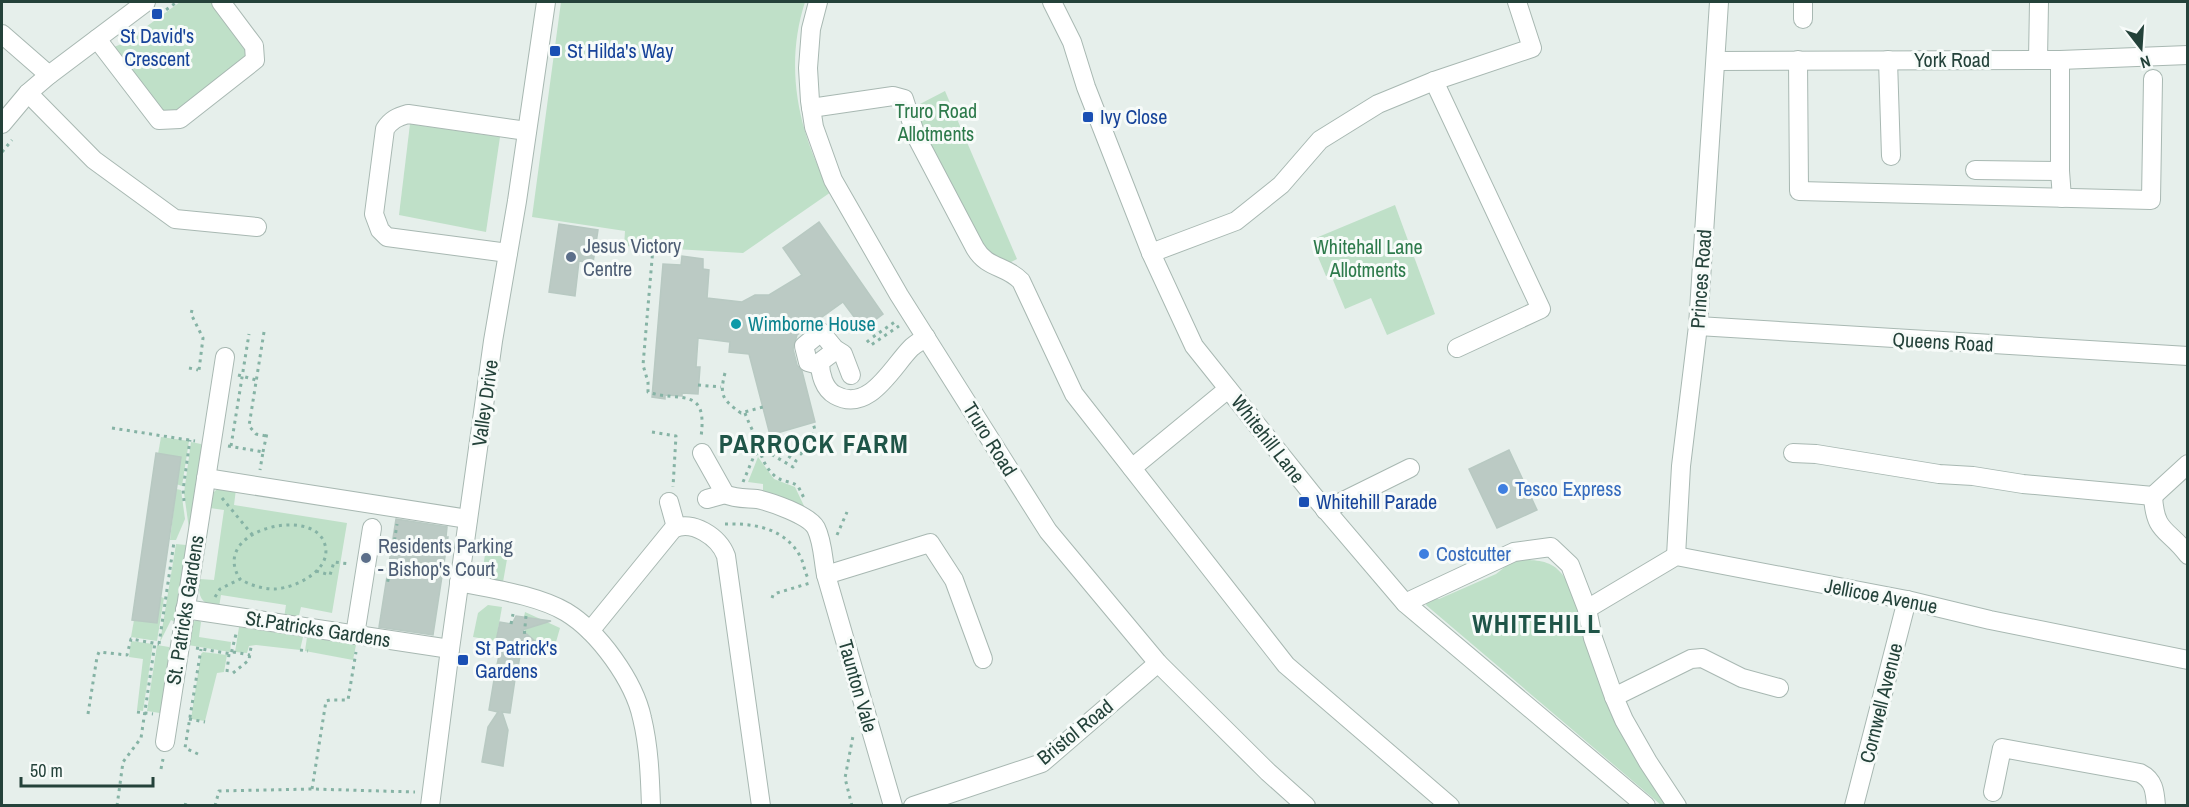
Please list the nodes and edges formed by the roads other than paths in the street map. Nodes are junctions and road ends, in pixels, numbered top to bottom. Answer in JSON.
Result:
{"nodes":[{"id":1,"x":146,"y":2,"type":"edge"},
{"id":2,"x":221,"y":2,"type":"edge"},
{"id":3,"x":546,"y":2,"type":"edge"},
{"id":4,"x":818,"y":2,"type":"edge"},
{"id":5,"x":1052,"y":2,"type":"edge"},
{"id":6,"x":1517,"y":2,"type":"edge"},
{"id":7,"x":1719,"y":2,"type":"edge"},
{"id":8,"x":2039,"y":2,"type":"edge"},
{"id":9,"x":2,"y":34,"type":"edge"},
{"id":10,"x":97,"y":39,"type":"junction"},
{"id":11,"x":2187,"y":55,"type":"edge"},
{"id":12,"x":1798,"y":60,"type":"junction"},
{"id":13,"x":1888,"y":60,"type":"junction"},
{"id":14,"x":2037,"y":60,"type":"junction"},
{"id":15,"x":2060,"y":60,"type":"junction"},
{"id":16,"x":1716,"y":61,"type":"junction"},
{"id":17,"x":49,"y":75,"type":"junction"},
{"id":18,"x":2153,"y":79,"type":"dead end"},
{"id":19,"x":1434,"y":81,"type":"junction"},
{"id":20,"x":28,"y":93,"type":"junction"},
{"id":21,"x":811,"y":108,"type":"junction"},
{"id":22,"x":2,"y":124,"type":"edge"},
{"id":23,"x":527,"y":131,"type":"junction"},
{"id":24,"x":1891,"y":156,"type":"dead end"},
{"id":25,"x":1975,"y":170,"type":"dead end"},
{"id":26,"x":2060,"y":171,"type":"junction"},
{"id":27,"x":2062,"y":198,"type":"junction"},
{"id":28,"x":256,"y":227,"type":"dead end"},
{"id":29,"x":508,"y":253,"type":"junction"},
{"id":30,"x":1151,"y":253,"type":"junction"},
{"id":31,"x":1698,"y":326,"type":"junction"},
{"id":32,"x":926,"y":337,"type":"junction"},
{"id":33,"x":1457,"y":348,"type":"dead end"},
{"id":34,"x":2187,"y":356,"type":"edge"},
{"id":35,"x":225,"y":357,"type":"dead end"},
{"id":36,"x":851,"y":375,"type":"dead end"},
{"id":37,"x":1228,"y":389,"type":"junction"},
{"id":38,"x":702,"y":453,"type":"road end"},
{"id":39,"x":1793,"y":453,"type":"dead end"},
{"id":40,"x":2187,"y":464,"type":"edge"},
{"id":41,"x":1132,"y":468,"type":"junction"},
{"id":42,"x":1410,"y":468,"type":"dead end"},
{"id":43,"x":206,"y":478,"type":"junction"},
{"id":44,"x":724,"y":494,"type":"junction"},
{"id":45,"x":2153,"y":496,"type":"junction"},
{"id":46,"x":671,"y":499,"type":"road end"},
{"id":47,"x":707,"y":499,"type":"dead end"},
{"id":48,"x":1325,"y":510,"type":"junction"},
{"id":49,"x":468,"y":519,"type":"junction"},
{"id":50,"x":676,"y":527,"type":"junction"},
{"id":51,"x":372,"y":528,"type":"dead end"},
{"id":52,"x":2187,"y":555,"type":"edge"},
{"id":53,"x":1676,"y":556,"type":"junction"},
{"id":54,"x":820,"y":574,"type":"junction"},
{"id":55,"x":459,"y":582,"type":"junction"},
{"id":56,"x":1907,"y":600,"type":"junction"},
{"id":57,"x":1405,"y":603,"type":"junction"},
{"id":58,"x":185,"y":609,"type":"junction"},
{"id":59,"x":1587,"y":609,"type":"junction"},
{"id":60,"x":590,"y":631,"type":"junction"},
{"id":61,"x":356,"y":640,"type":"junction"},
{"id":62,"x":450,"y":649,"type":"junction"},
{"id":63,"x":983,"y":659,"type":"dead end"},
{"id":64,"x":2187,"y":660,"type":"edge"},
{"id":65,"x":1158,"y":663,"type":"junction"},
{"id":66,"x":1779,"y":688,"type":"dead end"},
{"id":67,"x":1614,"y":697,"type":"junction"},
{"id":68,"x":165,"y":742,"type":"dead end"},
{"id":69,"x":1993,"y":792,"type":"dead end"},
{"id":70,"x":430,"y":806,"type":"edge"},
{"id":71,"x":651,"y":806,"type":"edge"},
{"id":72,"x":761,"y":806,"type":"edge"},
{"id":73,"x":893,"y":806,"type":"edge"},
{"id":74,"x":913,"y":806,"type":"edge"},
{"id":75,"x":1306,"y":806,"type":"edge"},
{"id":76,"x":1450,"y":806,"type":"edge"},
{"id":77,"x":1646,"y":806,"type":"edge"},
{"id":78,"x":1677,"y":806,"type":"edge"},
{"id":79,"x":1854,"y":806,"type":"edge"},
{"id":80,"x":2156,"y":806,"type":"edge"}],
"edges":[{"from":1,"to":10,"type":"street"},
{"from":2,"to":10,"type":"street"},
{"from":3,"to":23,"type":"street","name":"Valley Drive"},
{"from":4,"to":21,"type":"street","name":"Truro Road"},
{"from":5,"to":30,"type":"street","name":"Whitehill Lane"},
{"from":6,"to":19,"type":"street"},
{"from":7,"to":16,"type":"street","name":"Princes Road"},
{"from":8,"to":14,"type":"street"},
{"from":9,"to":17,"type":"street"},
{"from":10,"to":17,"type":"street"},
{"from":11,"to":15,"type":"street","name":"York Road"},
{"from":12,"to":13,"type":"street","name":"York Road"},
{"from":12,"to":16,"type":"street","name":"York Road"},
{"from":12,"to":27,"type":"street"},
{"from":13,"to":14,"type":"street","name":"York Road"},
{"from":13,"to":24,"type":"street"},
{"from":14,"to":15,"type":"street","name":"York Road"},
{"from":15,"to":26,"type":"street"},
{"from":16,"to":31,"type":"street","name":"Princes Road"},
{"from":17,"to":20,"type":"street"},
{"from":18,"to":27,"type":"street"},
{"from":19,"to":30,"type":"street"},
{"from":19,"to":33,"type":"street"},
{"from":20,"to":22,"type":"street"},
{"from":20,"to":28,"type":"street"},
{"from":21,"to":32,"type":"street","name":"Truro Road"},
{"from":21,"to":41,"type":"street"},
{"from":23,"to":29,"type":"street","name":"Valley Drive"},
{"from":23,"to":29,"type":"street"},
{"from":25,"to":26,"type":"street"},
{"from":26,"to":27,"type":"street"},
{"from":29,"to":49,"type":"street","name":"Valley Drive"},
{"from":30,"to":37,"type":"street","name":"Whitehill Lane"},
{"from":31,"to":34,"type":"street","name":"Queens Road"},
{"from":31,"to":53,"type":"street","name":"Princes Road"},
{"from":32,"to":36,"type":"street"},
{"from":32,"to":65,"type":"street","name":"Truro Road"},
{"from":35,"to":43,"type":"street","name":"St. Patricks Gardens"},
{"from":37,"to":41,"type":"street"},
{"from":37,"to":48,"type":"street","name":"Whitehill Lane"},
{"from":38,"to":44,"type":"street"},
{"from":39,"to":45,"type":"street"},
{"from":40,"to":45,"type":"street"},
{"from":41,"to":76,"type":"street"},
{"from":42,"to":48,"type":"street"},
{"from":43,"to":49,"type":"street"},
{"from":43,"to":58,"type":"street","name":"St. Patricks Gardens"},
{"from":44,"to":47,"type":"street"},
{"from":44,"to":54,"type":"street"},
{"from":45,"to":52,"type":"street"},
{"from":46,"to":50,"type":"street"},
{"from":48,"to":57,"type":"street","name":"Whitehill Lane"},
{"from":49,"to":55,"type":"street","name":"Valley Drive"},
{"from":50,"to":60,"type":"street"},
{"from":50,"to":72,"type":"street"},
{"from":51,"to":61,"type":"street"},
{"from":53,"to":56,"type":"street","name":"Jellicoe Avenue"},
{"from":53,"to":59,"type":"street"},
{"from":54,"to":63,"type":"street"},
{"from":54,"to":73,"type":"street","name":"Taunton Vale"},
{"from":55,"to":60,"type":"street"},
{"from":55,"to":62,"type":"street","name":"Valley Drive"},
{"from":56,"to":64,"type":"street","name":"Jellicoe Avenue"},
{"from":56,"to":79,"type":"street","name":"Cornwell Avenue"},
{"from":57,"to":59,"type":"street"},
{"from":57,"to":77,"type":"street","name":"Whitehill Lane"},
{"from":58,"to":61,"type":"street","name":"St.Patricks Gardens"},
{"from":58,"to":68,"type":"street","name":"St. Patricks Gardens"},
{"from":59,"to":67,"type":"street"},
{"from":60,"to":71,"type":"street"},
{"from":61,"to":62,"type":"street","name":"St.Patricks Gardens"},
{"from":62,"to":70,"type":"street","name":"Valley Drive"},
{"from":65,"to":74,"type":"street","name":"Bristol Road"},
{"from":65,"to":75,"type":"street","name":"Truro Road"},
{"from":66,"to":67,"type":"street"},
{"from":67,"to":78,"type":"street"},
{"from":69,"to":80,"type":"street"}]}
